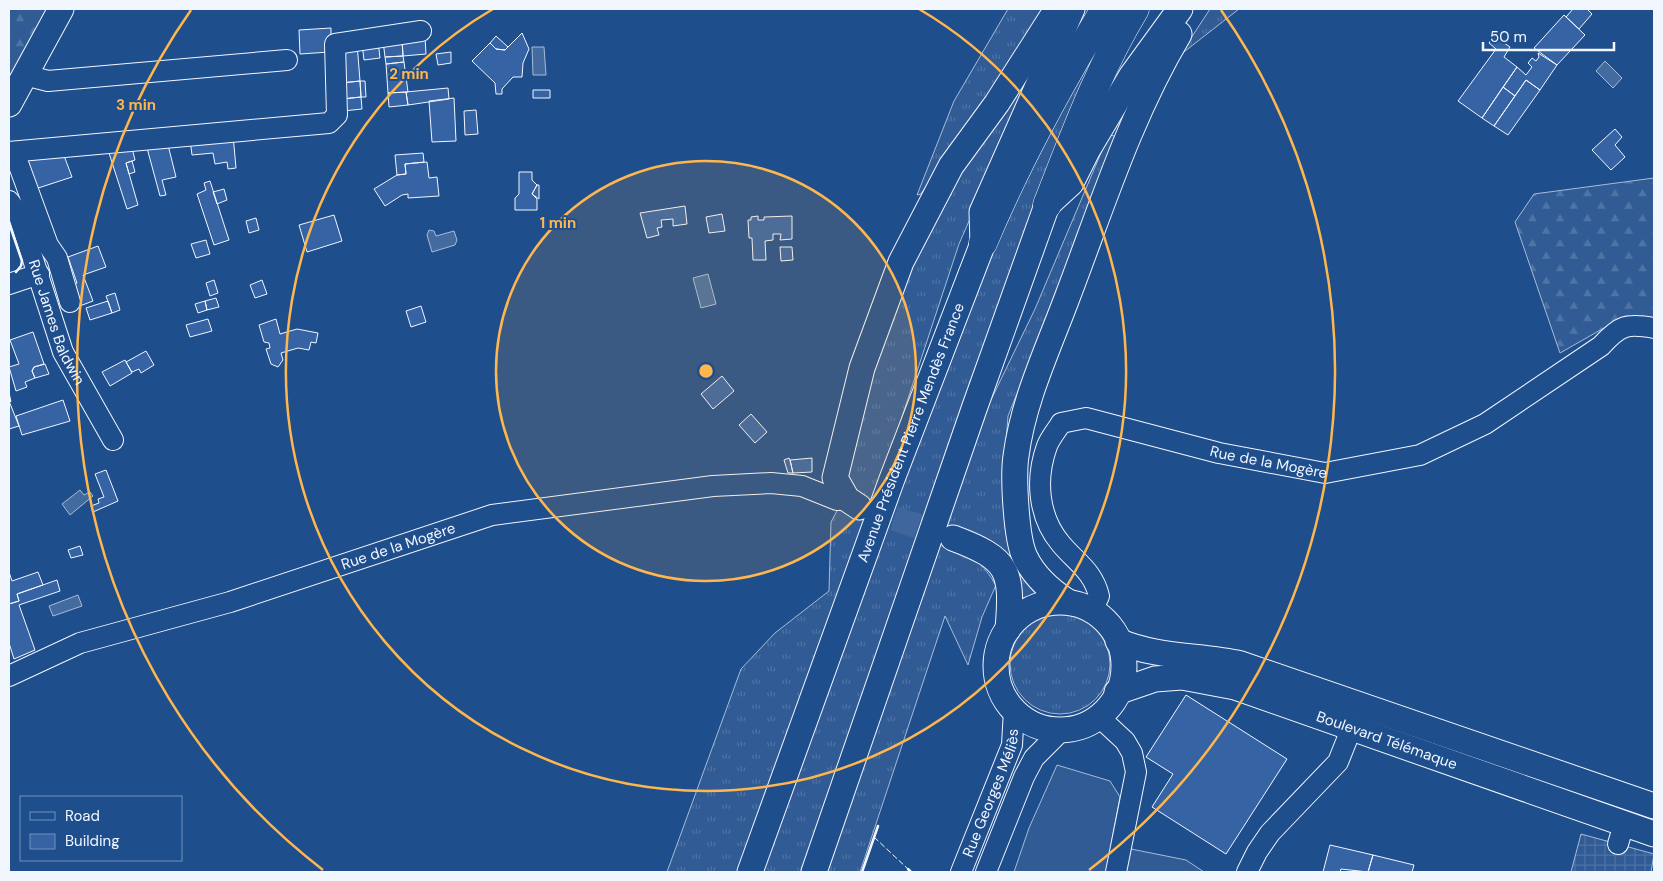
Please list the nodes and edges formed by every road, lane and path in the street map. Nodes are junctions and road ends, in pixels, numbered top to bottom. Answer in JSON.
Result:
{"nodes":[{"id":1,"x":61,"y":9,"type":"edge"},
{"id":2,"x":1057,"y":9,"type":"edge"},
{"id":3,"x":1072,"y":9,"type":"edge"},
{"id":4,"x":1105,"y":9,"type":"edge"},
{"id":5,"x":1135,"y":9,"type":"edge"},
{"id":6,"x":1180,"y":9,"type":"edge"},
{"id":7,"x":1196,"y":9,"type":"edge"},
{"id":8,"x":421,"y":31,"type":"dead end"},
{"id":9,"x":287,"y":60,"type":"dead end"},
{"id":10,"x":25,"y":75,"type":"junction"},
{"id":11,"x":9,"y":104,"type":"edge"},
{"id":12,"x":12,"y":152,"type":"edge"},
{"id":13,"x":9,"y":201,"type":"edge"},
{"id":14,"x":1047,"y":205,"type":"junction"},
{"id":15,"x":983,"y":243,"type":"junction"},
{"id":16,"x":38,"y":274,"type":"junction"},
{"id":17,"x":9,"y":284,"type":"edge"},
{"id":18,"x":70,"y":302,"type":"dead end"},
{"id":19,"x":1654,"y":328,"type":"edge"},
{"id":20,"x":113,"y":440,"type":"dead end"},
{"id":21,"x":835,"y":478,"type":"junction"},
{"id":22,"x":802,"y":486,"type":"junction"},
{"id":23,"x":853,"y":503,"type":"joint"},
{"id":24,"x":953,"y":538,"type":"tunnel mouth"},
{"id":25,"x":1068,"y":602,"type":"junction"},
{"id":26,"x":1092,"y":611,"type":"junction"},
{"id":27,"x":1008,"y":629,"type":"junction"},
{"id":28,"x":1118,"y":641,"type":"junction"},
{"id":29,"x":9,"y":676,"type":"edge"},
{"id":30,"x":1118,"y":692,"type":"junction"},
{"id":31,"x":1014,"y":710,"type":"junction"},
{"id":32,"x":1098,"y":716,"type":"junction"},
{"id":33,"x":1352,"y":727,"type":"junction"},
{"id":34,"x":1063,"y":730,"type":"junction"},
{"id":35,"x":1654,"y":806,"type":"edge"},
{"id":36,"x":1654,"y":834,"type":"edge"},
{"id":37,"x":750,"y":872,"type":"edge"},
{"id":38,"x":814,"y":872,"type":"edge"},
{"id":39,"x":961,"y":872,"type":"edge"},
{"id":40,"x":986,"y":872,"type":"edge"},
{"id":41,"x":1116,"y":872,"type":"edge"},
{"id":42,"x":1247,"y":872,"type":"edge"}],
"edges":[{"from":1,"to":10,"type":"main road"},
{"from":2,"to":21,"type":"main road"},
{"from":3,"to":15,"type":"main road"},
{"from":4,"to":15,"type":"highway","name":"Avenue Président Pierre Mendès France"},
{"from":5,"to":14,"type":"highway"},
{"from":6,"to":14,"type":"main road"},
{"from":7,"to":25,"type":"main road"},
{"from":8,"to":12,"type":"street"},
{"from":9,"to":10,"type":"street"},
{"from":10,"to":11,"type":"main road"},
{"from":12,"to":18,"type":"street"},
{"from":13,"to":16,"type":"street","name":"Rue James Baldwin"},
{"from":14,"to":38,"type":"main road"},
{"from":15,"to":37,"type":"main road","name":"Avenue Président Pierre Mendès France"},
{"from":16,"to":17,"type":"street"},
{"from":16,"to":20,"type":"street","name":"Rue James Baldwin"},
{"from":19,"to":26,"type":"street","name":"Rue de la Mogère"},
{"from":21,"to":22,"type":"street"},
{"from":21,"to":23,"type":"main road"},
{"from":22,"to":23,"type":"street"},
{"from":22,"to":29,"type":"street","name":"Rue de la Mogère"},
{"from":24,"to":27,"type":"main road"},
{"from":25,"to":26,"type":"main road"},
{"from":25,"to":27,"type":"main road"},
{"from":26,"to":28,"type":"main road"},
{"from":27,"to":31,"type":"main road"},
{"from":28,"to":30,"type":"main road"},
{"from":28,"to":35,"type":"main road","name":"Boulevard Télémaque"},
{"from":30,"to":32,"type":"main road"},
{"from":30,"to":33,"type":"main road","name":"Boulevard Télémaque"},
{"from":31,"to":34,"type":"main road"},
{"from":31,"to":39,"type":"street","name":"Rue Georges Méliès"},
{"from":32,"to":34,"type":"main road"},
{"from":32,"to":41,"type":"street"},
{"from":33,"to":36,"type":"main road","name":"Boulevard Télémaque"},
{"from":33,"to":42,"type":"street"},
{"from":34,"to":40,"type":"street","name":"Rue Georges Méliès"}]}
